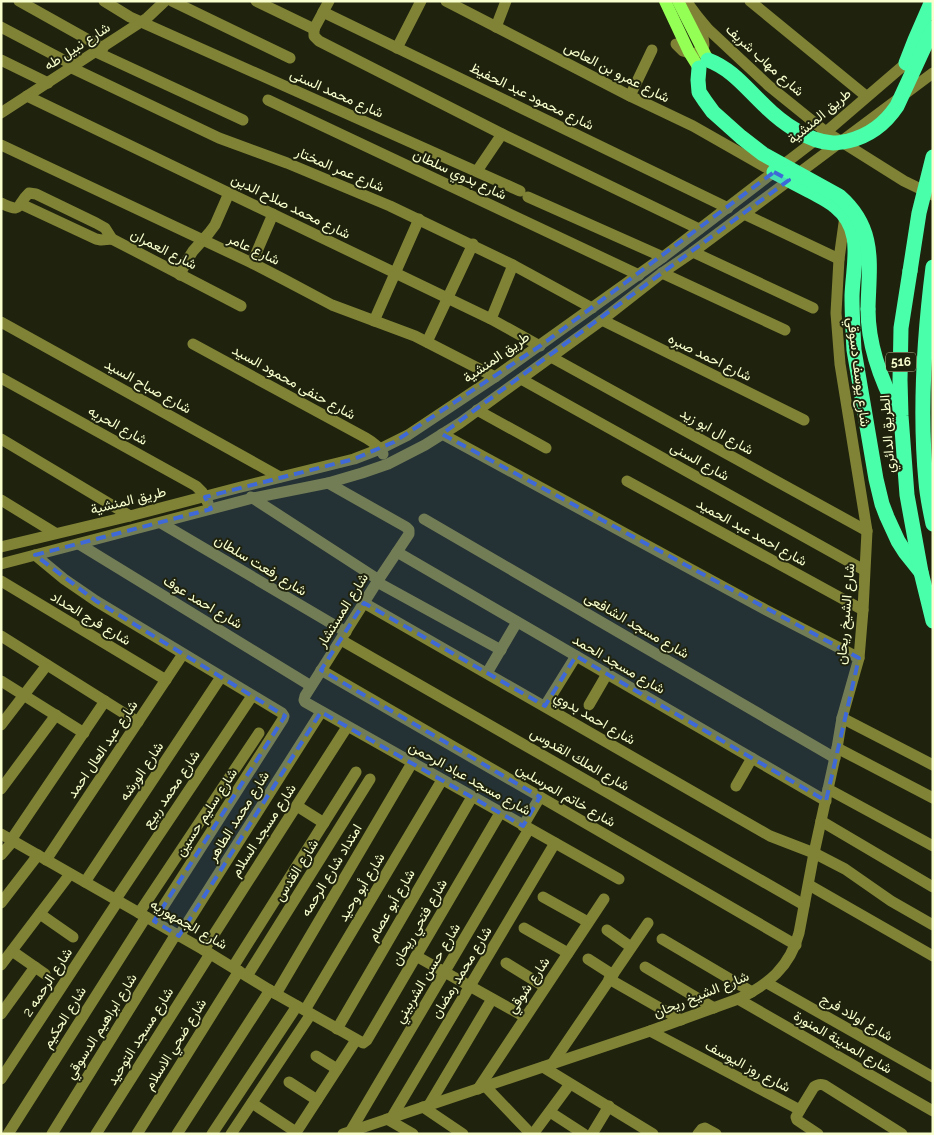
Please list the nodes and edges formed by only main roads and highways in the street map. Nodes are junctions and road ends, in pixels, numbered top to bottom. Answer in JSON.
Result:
{"nodes":[{"id":1,"x":665,"y":1,"type":"edge"},
{"id":2,"x":678,"y":1,"type":"edge"},
{"id":3,"x":932,"y":1,"type":"edge"},
{"id":4,"x":933,"y":28,"type":"edge"},
{"id":5,"x":906,"y":63,"type":"road end"},
{"id":6,"x":704,"y":64,"type":"junction"},
{"id":7,"x":933,"y":157,"type":"edge"},
{"id":8,"x":774,"y":172,"type":"road end"},
{"id":9,"x":932,"y":270,"type":"edge"},
{"id":10,"x":901,"y":416,"type":"junction"},
{"id":11,"x":933,"y":524,"type":"edge"},
{"id":12,"x":921,"y":572,"type":"junction"},
{"id":13,"x":933,"y":621,"type":"edge"}],
"edges":[{"from":1,"to":6,"type":"main road","bridge":true},
{"from":2,"to":6,"type":"main road","bridge":true},
{"from":3,"to":5,"type":"highway"},
{"from":4,"to":6,"type":"highway","bridge":true},
{"from":6,"to":10,"type":"highway","bridge":true},
{"from":7,"to":10,"type":"highway","name":"الطريق الدائري","number":"516","bridge":true},
{"from":8,"to":12,"type":"highway"},
{"from":9,"to":11,"type":"highway","number":"516"},
{"from":10,"to":12,"type":"highway","name":"الطريق الدائري","number":"516"},
{"from":12,"to":13,"type":"highway","name":"الطريق الدائري","number":"516"}]}
